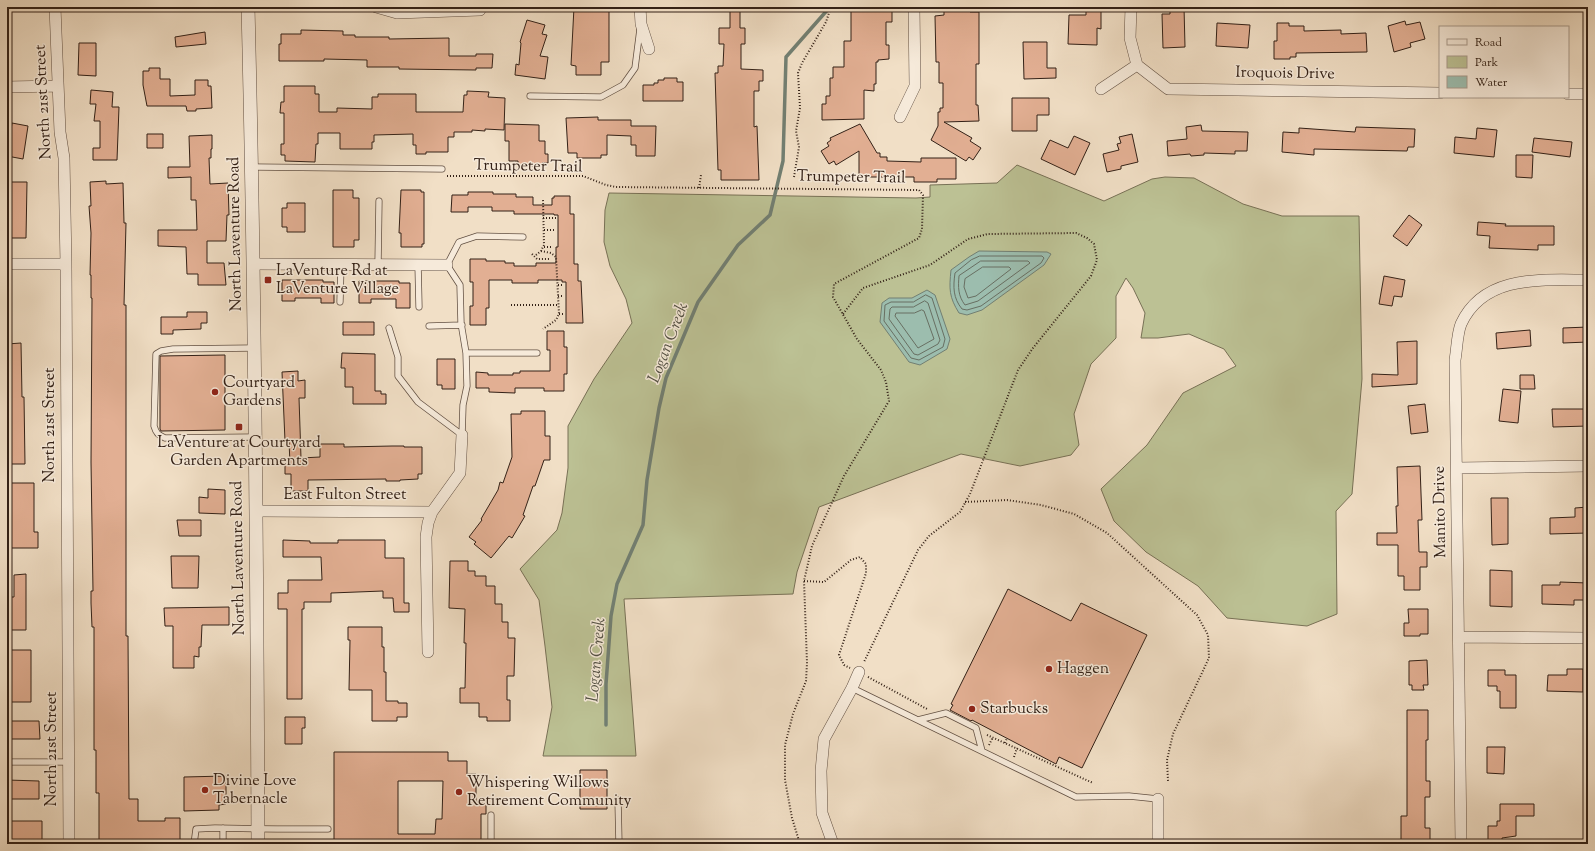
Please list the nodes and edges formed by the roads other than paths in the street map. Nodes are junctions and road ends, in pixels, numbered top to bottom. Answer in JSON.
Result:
{"nodes":[{"id":1,"x":56,"y":7,"type":"edge"},
{"id":2,"x":248,"y":7,"type":"edge"},
{"id":3,"x":376,"y":7,"type":"edge"},
{"id":4,"x":640,"y":7,"type":"edge"},
{"id":5,"x":914,"y":7,"type":"edge"},
{"id":6,"x":1131,"y":7,"type":"edge"},
{"id":7,"x":480,"y":10,"type":"dead end"},
{"id":8,"x":641,"y":24,"type":"junction"},
{"id":9,"x":649,"y":49,"type":"dead end"},
{"id":10,"x":1137,"y":65,"type":"junction"},
{"id":11,"x":58,"y":86,"type":"junction"},
{"id":12,"x":7,"y":87,"type":"edge"},
{"id":13,"x":1101,"y":89,"type":"dead end"},
{"id":14,"x":1439,"y":92,"type":"edge"},
{"id":15,"x":1569,"y":94,"type":"edge"},
{"id":16,"x":1588,"y":94,"type":"edge"},
{"id":17,"x":530,"y":96,"type":"dead end"},
{"id":18,"x":900,"y":117,"type":"dead end"},
{"id":19,"x":252,"y":167,"type":"junction"},
{"id":20,"x":442,"y":169,"type":"dead end"},
{"id":21,"x":379,"y":201,"type":"dead end"},
{"id":22,"x":523,"y":237,"type":"dead end"},
{"id":23,"x":7,"y":264,"type":"edge"},
{"id":24,"x":66,"y":264,"type":"junction"},
{"id":25,"x":254,"y":264,"type":"junction"},
{"id":26,"x":341,"y":264,"type":"junction"},
{"id":27,"x":378,"y":264,"type":"junction"},
{"id":28,"x":418,"y":264,"type":"junction"},
{"id":29,"x":447,"y":265,"type":"junction"},
{"id":30,"x":1588,"y":280,"type":"edge"},
{"id":31,"x":340,"y":302,"type":"dead end"},
{"id":32,"x":418,"y":307,"type":"dead end"},
{"id":33,"x":429,"y":326,"type":"dead end"},
{"id":34,"x":462,"y":326,"type":"junction"},
{"id":35,"x":389,"y":328,"type":"dead end"},
{"id":36,"x":254,"y":348,"type":"junction"},
{"id":37,"x":466,"y":353,"type":"junction"},
{"id":38,"x":537,"y":353,"type":"dead end"},
{"id":39,"x":462,"y":435,"type":"junction"},
{"id":40,"x":255,"y":437,"type":"junction"},
{"id":41,"x":1588,"y":466,"type":"edge"},
{"id":42,"x":1457,"y":468,"type":"junction"},
{"id":43,"x":257,"y":511,"type":"junction"},
{"id":44,"x":432,"y":512,"type":"junction"},
{"id":45,"x":1459,"y":637,"type":"junction"},
{"id":46,"x":1588,"y":638,"type":"edge"},
{"id":47,"x":428,"y":652,"type":"dead end"},
{"id":48,"x":859,"y":672,"type":"road end"},
{"id":49,"x":852,"y":688,"type":"junction"},
{"id":50,"x":918,"y":720,"type":"junction"},
{"id":51,"x":982,"y":751,"type":"junction"},
{"id":52,"x":7,"y":762,"type":"edge"},
{"id":53,"x":68,"y":762,"type":"junction"},
{"id":54,"x":1158,"y":799,"type":"joint"},
{"id":55,"x":618,"y":800,"type":"dead end"},
{"id":56,"x":491,"y":814,"type":"dead end"},
{"id":57,"x":223,"y":828,"type":"junction"},
{"id":58,"x":258,"y":829,"type":"junction"},
{"id":59,"x":328,"y":829,"type":"dead end"},
{"id":60,"x":68,"y":844,"type":"edge"},
{"id":61,"x":194,"y":844,"type":"edge"},
{"id":62,"x":223,"y":844,"type":"edge"},
{"id":63,"x":258,"y":844,"type":"edge"},
{"id":64,"x":491,"y":844,"type":"edge"},
{"id":65,"x":619,"y":844,"type":"edge"},
{"id":66,"x":833,"y":844,"type":"edge"},
{"id":67,"x":1158,"y":844,"type":"edge"},
{"id":68,"x":1460,"y":844,"type":"edge"}],
"edges":[{"from":1,"to":11,"type":"street","name":"North 21st Street"},
{"from":2,"to":19,"type":"street","name":"North Laventure Road"},
{"from":3,"to":7,"type":"street"},
{"from":4,"to":8,"type":"street"},
{"from":5,"to":18,"type":"street"},
{"from":6,"to":10,"type":"street"},
{"from":8,"to":9,"type":"street"},
{"from":8,"to":17,"type":"lane"},
{"from":10,"to":13,"type":"street"},
{"from":10,"to":14,"type":"street","name":"Iroquois Drive"},
{"from":11,"to":12,"type":"street"},
{"from":11,"to":24,"type":"street","name":"North 21st Street"},
{"from":15,"to":16,"type":"street"},
{"from":19,"to":20,"type":"lane"},
{"from":19,"to":25,"type":"street","name":"North Laventure Road"},
{"from":21,"to":27,"type":"lane"},
{"from":22,"to":29,"type":"lane"},
{"from":23,"to":24,"type":"street"},
{"from":24,"to":53,"type":"street","name":"North 21st Street"},
{"from":25,"to":26,"type":"street"},
{"from":25,"to":36,"type":"street","name":"North Laventure Road"},
{"from":26,"to":27,"type":"street"},
{"from":26,"to":31,"type":"lane"},
{"from":27,"to":28,"type":"street"},
{"from":28,"to":29,"type":"street"},
{"from":28,"to":32,"type":"lane"},
{"from":29,"to":34,"type":"lane"},
{"from":30,"to":42,"type":"street","name":"Manito Drive"},
{"from":33,"to":34,"type":"lane"},
{"from":34,"to":37,"type":"lane"},
{"from":35,"to":39,"type":"lane"},
{"from":36,"to":40,"type":"street","name":"North Laventure Road"},
{"from":36,"to":40,"type":"lane"},
{"from":37,"to":38,"type":"lane"},
{"from":37,"to":39,"type":"lane"},
{"from":39,"to":44,"type":"street"},
{"from":40,"to":43,"type":"street","name":"North Laventure Road"},
{"from":41,"to":42,"type":"street"},
{"from":42,"to":45,"type":"street","name":"Manito Drive"},
{"from":43,"to":44,"type":"street","name":"East Fulton Street"},
{"from":43,"to":58,"type":"street","name":"North Laventure Road"},
{"from":44,"to":47,"type":"street"},
{"from":45,"to":46,"type":"street"},
{"from":45,"to":68,"type":"street","name":"Manito Drive"},
{"from":48,"to":49,"type":"street"},
{"from":49,"to":50,"type":"lane"},
{"from":49,"to":66,"type":"street"},
{"from":50,"to":51,"type":"lane"},
{"from":50,"to":51,"type":"lane"},
{"from":51,"to":54,"type":"lane"},
{"from":52,"to":53,"type":"lane"},
{"from":53,"to":60,"type":"street","name":"North 21st Street"},
{"from":54,"to":67,"type":"street"},
{"from":55,"to":65,"type":"lane"},
{"from":56,"to":64,"type":"lane"},
{"from":57,"to":58,"type":"lane"},
{"from":57,"to":61,"type":"lane"},
{"from":57,"to":62,"type":"lane"},
{"from":58,"to":59,"type":"lane"},
{"from":58,"to":63,"type":"street","name":"North Laventure Road"}]}
